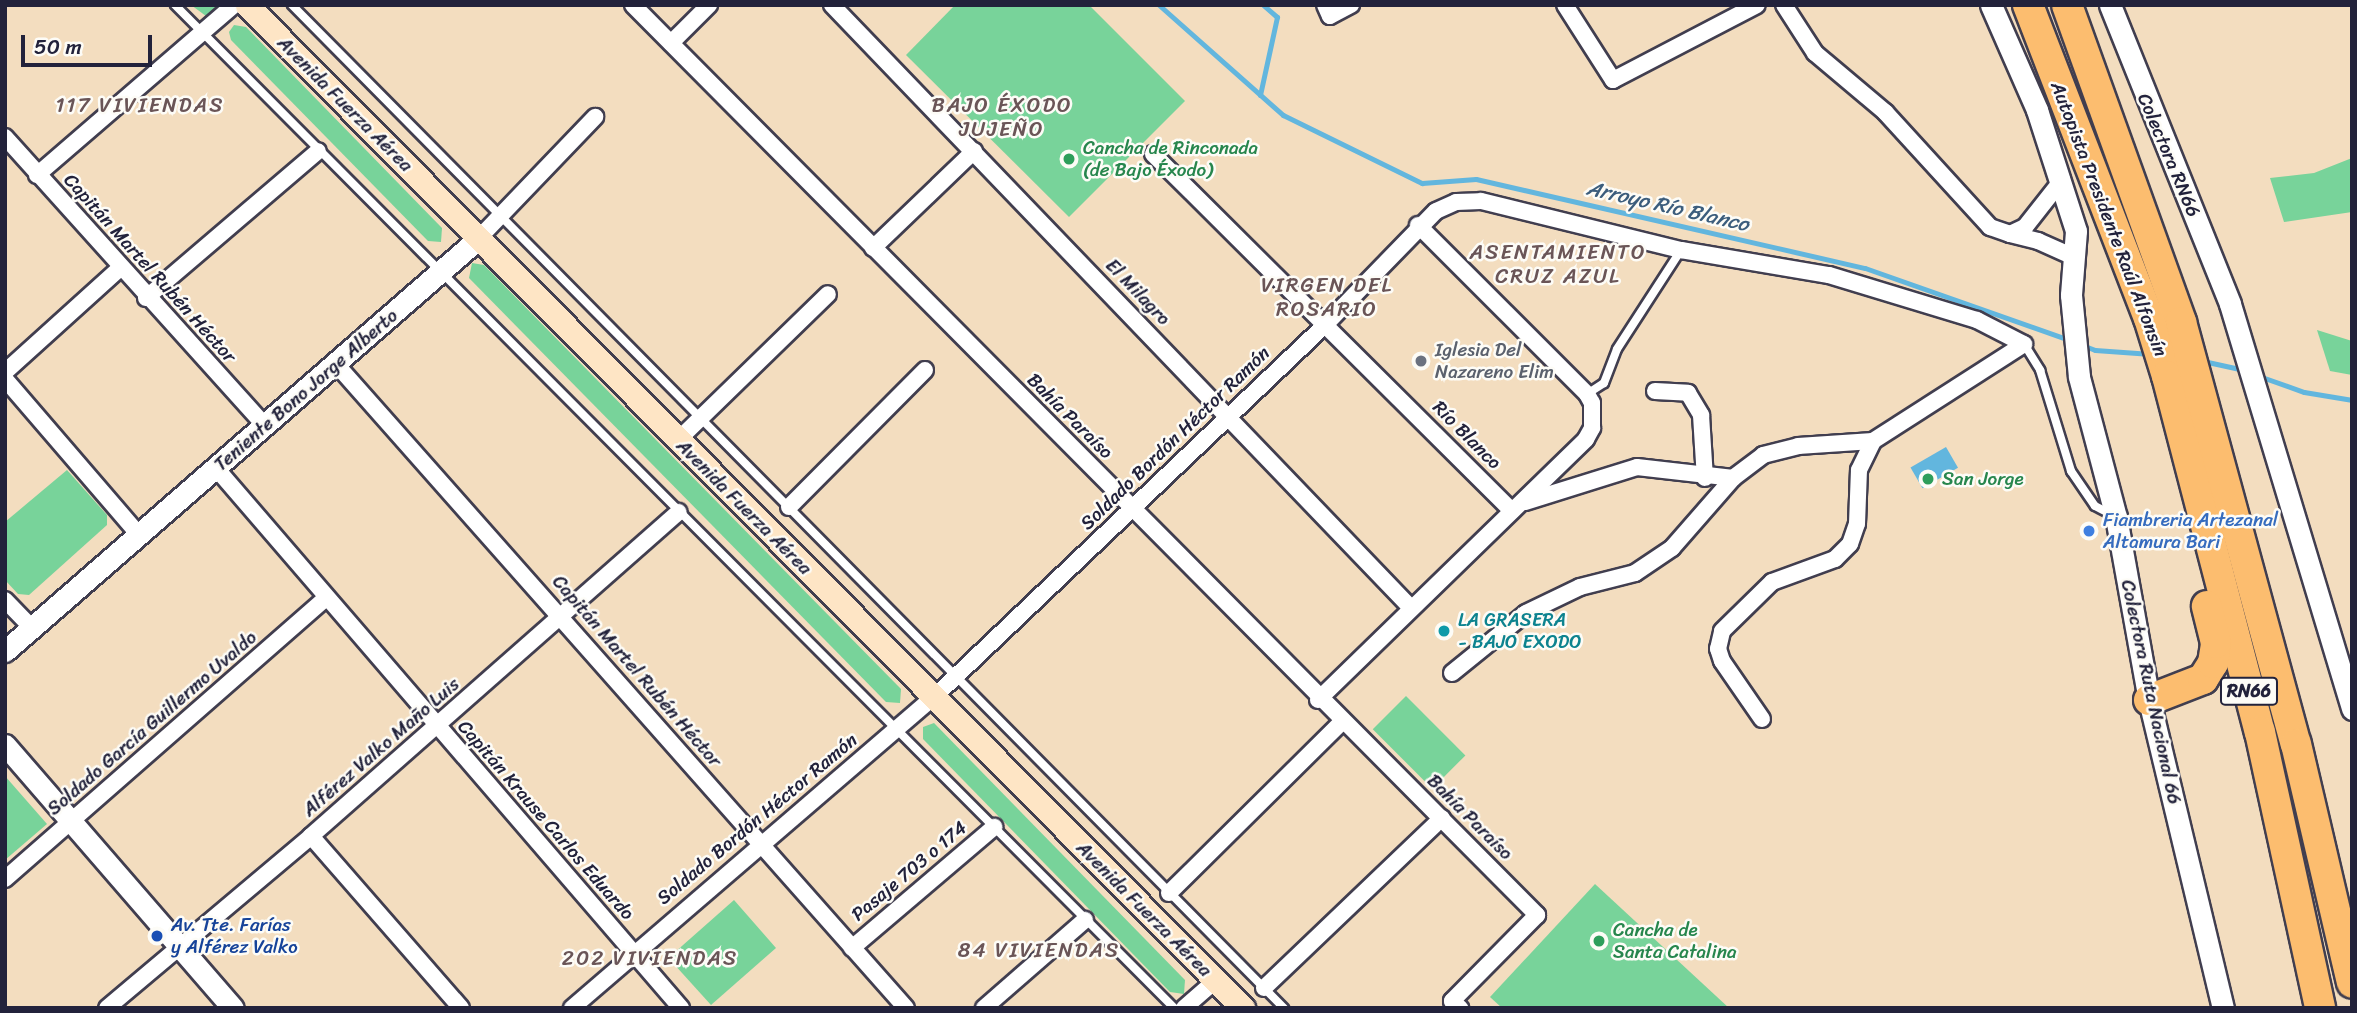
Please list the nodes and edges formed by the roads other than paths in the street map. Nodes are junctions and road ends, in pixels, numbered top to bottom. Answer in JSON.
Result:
{"nodes":[{"id":1,"x":175,"y":5,"type":"edge"},
{"id":2,"x":234,"y":5,"type":"edge"},
{"id":3,"x":247,"y":5,"type":"edge"},
{"id":4,"x":292,"y":5,"type":"edge"},
{"id":5,"x":633,"y":5,"type":"edge"},
{"id":6,"x":709,"y":5,"type":"edge"},
{"id":7,"x":832,"y":5,"type":"edge"},
{"id":8,"x":1325,"y":5,"type":"edge"},
{"id":9,"x":1351,"y":5,"type":"edge"},
{"id":10,"x":1565,"y":5,"type":"edge"},
{"id":11,"x":1757,"y":5,"type":"edge"},
{"id":12,"x":1784,"y":5,"type":"edge"},
{"id":13,"x":1991,"y":5,"type":"edge"},
{"id":14,"x":2028,"y":5,"type":"edge"},
{"id":15,"x":2067,"y":5,"type":"edge"},
{"id":16,"x":2110,"y":5,"type":"edge"},
{"id":17,"x":204,"y":35,"type":"junction"},
{"id":18,"x":671,"y":43,"type":"junction"},
{"id":19,"x":595,"y":117,"type":"dead end"},
{"id":20,"x":5,"y":137,"type":"edge"},
{"id":21,"x":318,"y":150,"type":"junction"},
{"id":22,"x":974,"y":151,"type":"junction"},
{"id":23,"x":1153,"y":154,"type":"dead end"},
{"id":24,"x":37,"y":175,"type":"junction"},
{"id":25,"x":2052,"y":195,"type":"junction"},
{"id":26,"x":499,"y":214,"type":"junction"},
{"id":27,"x":1418,"y":225,"type":"junction"},
{"id":28,"x":2010,"y":234,"type":"junction"},
{"id":29,"x":479,"y":238,"type":"junction"},
{"id":30,"x":873,"y":248,"type":"junction"},
{"id":31,"x":1681,"y":250,"type":"junction"},
{"id":32,"x":2074,"y":257,"type":"junction"},
{"id":33,"x":119,"y":268,"type":"junction"},
{"id":34,"x":442,"y":272,"type":"junction"},
{"id":35,"x":828,"y":294,"type":"dead end"},
{"id":36,"x":146,"y":298,"type":"junction"},
{"id":37,"x":1327,"y":323,"type":"junction"},
{"id":38,"x":2024,"y":344,"type":"junction"},
{"id":39,"x":336,"y":364,"type":"junction"},
{"id":40,"x":925,"y":370,"type":"dead end"},
{"id":41,"x":5,"y":372,"type":"edge"},
{"id":42,"x":2171,"y":376,"type":"junction"},
{"id":43,"x":5,"y":379,"type":"edge"},
{"id":44,"x":1655,"y":391,"type":"dead end"},
{"id":45,"x":1587,"y":394,"type":"junction"},
{"id":46,"x":1229,"y":417,"type":"junction"},
{"id":47,"x":700,"y":420,"type":"junction"},
{"id":48,"x":265,"y":426,"type":"junction"},
{"id":49,"x":678,"y":440,"type":"junction"},
{"id":50,"x":1873,"y":441,"type":"junction"},
{"id":51,"x":216,"y":468,"type":"junction"},
{"id":52,"x":1705,"y":478,"type":"junction"},
{"id":53,"x":1733,"y":478,"type":"junction"},
{"id":54,"x":789,"y":507,"type":"junction"},
{"id":55,"x":1515,"y":507,"type":"junction"},
{"id":56,"x":1131,"y":509,"type":"junction"},
{"id":57,"x":679,"y":512,"type":"junction"},
{"id":58,"x":2116,"y":517,"type":"junction"},
{"id":59,"x":139,"y":535,"type":"junction"},
{"id":60,"x":325,"y":599,"type":"junction"},
{"id":61,"x":5,"y":600,"type":"edge"},
{"id":62,"x":1411,"y":608,"type":"junction"},
{"id":63,"x":561,"y":616,"type":"junction"},
{"id":64,"x":32,"y":628,"type":"junction"},
{"id":65,"x":5,"y":652,"type":"edge"},
{"id":66,"x":1452,"y":673,"type":"dead end"},
{"id":67,"x":954,"y":678,"type":"junction"},
{"id":68,"x":933,"y":698,"type":"junction"},
{"id":69,"x":1318,"y":700,"type":"junction"},
{"id":70,"x":2149,"y":700,"type":"junction"},
{"id":71,"x":2352,"y":709,"type":"edge"},
{"id":72,"x":1762,"y":719,"type":"dead end"},
{"id":73,"x":1341,"y":723,"type":"junction"},
{"id":74,"x":437,"y":727,"type":"junction"},
{"id":75,"x":897,"y":730,"type":"junction"},
{"id":76,"x":5,"y":745,"type":"edge"},
{"id":77,"x":1442,"y":818,"type":"junction"},
{"id":78,"x":72,"y":822,"type":"junction"},
{"id":79,"x":993,"y":827,"type":"junction"},
{"id":80,"x":311,"y":836,"type":"junction"},
{"id":81,"x":760,"y":843,"type":"junction"},
{"id":82,"x":5,"y":879,"type":"edge"},
{"id":83,"x":1169,"y":893,"type":"junction"},
{"id":84,"x":1085,"y":920,"type":"junction"},
{"id":85,"x":179,"y":946,"type":"junction"},
{"id":86,"x":852,"y":948,"type":"junction"},
{"id":87,"x":632,"y":951,"type":"junction"},
{"id":88,"x":1216,"y":980,"type":"junction"},
{"id":89,"x":2352,"y":983,"type":"edge"},
{"id":90,"x":1264,"y":988,"type":"junction"},
{"id":91,"x":1456,"y":1004,"type":"edge"},
{"id":92,"x":107,"y":1008,"type":"edge"},
{"id":93,"x":233,"y":1008,"type":"edge"},
{"id":94,"x":461,"y":1008,"type":"edge"},
{"id":95,"x":572,"y":1008,"type":"edge"},
{"id":96,"x":681,"y":1008,"type":"edge"},
{"id":97,"x":906,"y":1008,"type":"edge"},
{"id":98,"x":984,"y":1008,"type":"edge"},
{"id":99,"x":1174,"y":1008,"type":"edge"},
{"id":100,"x":1184,"y":1008,"type":"edge"},
{"id":101,"x":1243,"y":1008,"type":"edge"},
{"id":102,"x":1284,"y":1008,"type":"edge"},
{"id":103,"x":2223,"y":1008,"type":"edge"},
{"id":104,"x":2320,"y":1008,"type":"edge"}],
"edges":[{"from":1,"to":17,"type":"lane"},
{"from":2,"to":17,"type":"street"},
{"from":3,"to":29,"type":"main road","name":"Avenida Fuerza Aérea"},
{"from":4,"to":26,"type":"lane"},
{"from":5,"to":18,"type":"street","name":"Bahía Paraíso"},
{"from":6,"to":18,"type":"street"},
{"from":7,"to":22,"type":"street","name":"El Milagro"},
{"from":8,"to":9,"type":"street"},
{"from":10,"to":11,"type":"street"},
{"from":12,"to":28,"type":"street"},
{"from":13,"to":25,"type":"street","name":"Colectora Ruta Nacional 66"},
{"from":14,"to":42,"type":"highway","name":"Autopista Presidente Raúl Alfonsín","number":"RN66"},
{"from":15,"to":42,"type":"highway","name":"Autopista Presidente Raúl Alfonsín","number":"RN66"},
{"from":16,"to":71,"type":"street","name":"Colectora RN66"},
{"from":17,"to":21,"type":"lane"},
{"from":17,"to":24,"type":"street"},
{"from":18,"to":30,"type":"street","name":"Bahía Paraíso"},
{"from":19,"to":26,"type":"street","name":"Teniente Bono Jorge Alberto"},
{"from":20,"to":24,"type":"street","name":"Capitán Martel Rubén Héctor"},
{"from":21,"to":34,"type":"lane"},
{"from":21,"to":36,"type":"street"},
{"from":22,"to":30,"type":"street"},
{"from":22,"to":46,"type":"street","name":"El Milagro"},
{"from":23,"to":37,"type":"street","name":"Río Blanco"},
{"from":24,"to":33,"type":"street","name":"Capitán Martel Rubén Héctor"},
{"from":25,"to":28,"type":"street"},
{"from":25,"to":32,"type":"street","name":"Colectora Ruta Nacional 66"},
{"from":26,"to":29,"type":"street","name":"Teniente Bono Jorge Alberto"},
{"from":26,"to":47,"type":"lane"},
{"from":27,"to":31,"type":"street","name":"Soldado Bordón Héctor Ramón"},
{"from":27,"to":37,"type":"street","name":"Soldado Bordón Héctor Ramón"},
{"from":27,"to":45,"type":"street"},
{"from":28,"to":32,"type":"street"},
{"from":29,"to":34,"type":"street","name":"Teniente Bono Jorge Alberto"},
{"from":29,"to":49,"type":"main road","name":"Avenida Fuerza Aérea"},
{"from":30,"to":56,"type":"street","name":"Bahía Paraíso"},
{"from":31,"to":38,"type":"street","name":"Soldado Bordón Héctor Ramón"},
{"from":31,"to":45,"type":"lane"},
{"from":32,"to":58,"type":"street","name":"Colectora Ruta Nacional 66"},
{"from":33,"to":36,"type":"street","name":"Capitán Martel Rubén Héctor"},
{"from":33,"to":41,"type":"street"},
{"from":34,"to":39,"type":"street","name":"Teniente Bono Jorge Alberto"},
{"from":34,"to":57,"type":"lane"},
{"from":35,"to":47,"type":"street"},
{"from":36,"to":48,"type":"street","name":"Capitán Martel Rubén Héctor"},
{"from":37,"to":46,"type":"street","name":"Soldado Bordón Héctor Ramón"},
{"from":37,"to":55,"type":"street","name":"Río Blanco"},
{"from":38,"to":50,"type":"street"},
{"from":38,"to":58,"type":"lane"},
{"from":39,"to":48,"type":"street","name":"Teniente Bono Jorge Alberto"},
{"from":39,"to":63,"type":"street","name":"Capitán Martel Rubén Héctor"},
{"from":40,"to":54,"type":"street"},
{"from":42,"to":70,"type":"highway"},
{"from":42,"to":89,"type":"highway","name":"Autopista Presidente Raúl Alfonsín","number":"RN66"},
{"from":42,"to":104,"type":"highway","name":"Autopista Presidente Raúl Alfonsín","number":"RN66"},
{"from":43,"to":59,"type":"street"},
{"from":44,"to":52,"type":"street"},
{"from":45,"to":55,"type":"street"},
{"from":46,"to":56,"type":"street","name":"Soldado Bordón Héctor Ramón"},
{"from":46,"to":62,"type":"street","name":"El Milagro"},
{"from":47,"to":49,"type":"street"},
{"from":47,"to":54,"type":"lane"},
{"from":48,"to":51,"type":"street","name":"Teniente Bono Jorge Alberto"},
{"from":49,"to":68,"type":"main road","name":"Avenida Fuerza Aérea"},
{"from":50,"to":53,"type":"street"},
{"from":50,"to":72,"type":"street"},
{"from":51,"to":59,"type":"street","name":"Teniente Bono Jorge Alberto"},
{"from":51,"to":60,"type":"street","name":"Capitán Krause Carlos Eduardo"},
{"from":52,"to":53,"type":"street"},
{"from":52,"to":55,"type":"street"},
{"from":53,"to":66,"type":"street"},
{"from":54,"to":67,"type":"lane"},
{"from":55,"to":62,"type":"street"},
{"from":56,"to":67,"type":"street","name":"Soldado Bordón Héctor Ramón"},
{"from":56,"to":69,"type":"street","name":"Bahía Paraíso"},
{"from":57,"to":63,"type":"street","name":"Alférez Valko Maño Luis"},
{"from":57,"to":75,"type":"lane"},
{"from":58,"to":70,"type":"street","name":"Colectora Ruta Nacional 66"},
{"from":59,"to":64,"type":"street","name":"Teniente Bono Jorge Alberto"},
{"from":60,"to":74,"type":"street","name":"Capitán Krause Carlos Eduardo"},
{"from":60,"to":78,"type":"street","name":"Soldado García Guillermo Uvaldo"},
{"from":61,"to":64,"type":"street"},
{"from":62,"to":69,"type":"street"},
{"from":63,"to":74,"type":"street","name":"Alférez Valko Maño Luis"},
{"from":63,"to":81,"type":"street","name":"Capitán Martel Rubén Héctor"},
{"from":64,"to":65,"type":"street","name":"Teniente Bono Jorge Alberto"},
{"from":67,"to":68,"type":"street","name":"Soldado Bordón Héctor Ramón"},
{"from":67,"to":83,"type":"lane"},
{"from":68,"to":75,"type":"street","name":"Soldado Bordón Héctor Ramón"},
{"from":68,"to":88,"type":"main road","name":"Avenida Fuerza Aérea"},
{"from":69,"to":73,"type":"street","name":"Bahía Paraíso"},
{"from":70,"to":103,"type":"street","name":"Colectora Ruta Nacional 66"},
{"from":73,"to":77,"type":"street","name":"Bahía Paraíso"},
{"from":73,"to":83,"type":"street"},
{"from":74,"to":80,"type":"street","name":"Alférez Valko Maño Luis"},
{"from":74,"to":87,"type":"street","name":"Capitán Krause Carlos Eduardo"},
{"from":75,"to":79,"type":"lane"},
{"from":75,"to":81,"type":"street","name":"Soldado Bordón Héctor Ramón"},
{"from":76,"to":78,"type":"street"},
{"from":77,"to":90,"type":"street"},
{"from":77,"to":91,"type":"street","name":"Bahía Paraíso"},
{"from":78,"to":82,"type":"street","name":"Soldado García Guillermo Uvaldo"},
{"from":78,"to":85,"type":"street"},
{"from":79,"to":84,"type":"lane"},
{"from":79,"to":86,"type":"street","name":"Pasaje 703 o 174"},
{"from":80,"to":85,"type":"street","name":"Alférez Valko Maño Luis"},
{"from":80,"to":94,"type":"street"},
{"from":81,"to":86,"type":"street","name":"Capitán Martel Rubén Héctor"},
{"from":81,"to":87,"type":"street","name":"Soldado Bordón Héctor Ramón"},
{"from":83,"to":90,"type":"lane"},
{"from":84,"to":98,"type":"street"},
{"from":84,"to":99,"type":"lane"},
{"from":85,"to":92,"type":"street","name":"Alférez Valko Maño Luis"},
{"from":85,"to":93,"type":"street"},
{"from":86,"to":97,"type":"street","name":"Capitán Martel Rubén Héctor"},
{"from":87,"to":95,"type":"street","name":"Soldado Bordón Héctor Ramón"},
{"from":87,"to":96,"type":"street","name":"Capitán Krause Carlos Eduardo"},
{"from":88,"to":100,"type":"street"},
{"from":88,"to":101,"type":"main road","name":"Avenida Fuerza Aérea"},
{"from":90,"to":102,"type":"lane"}]}
